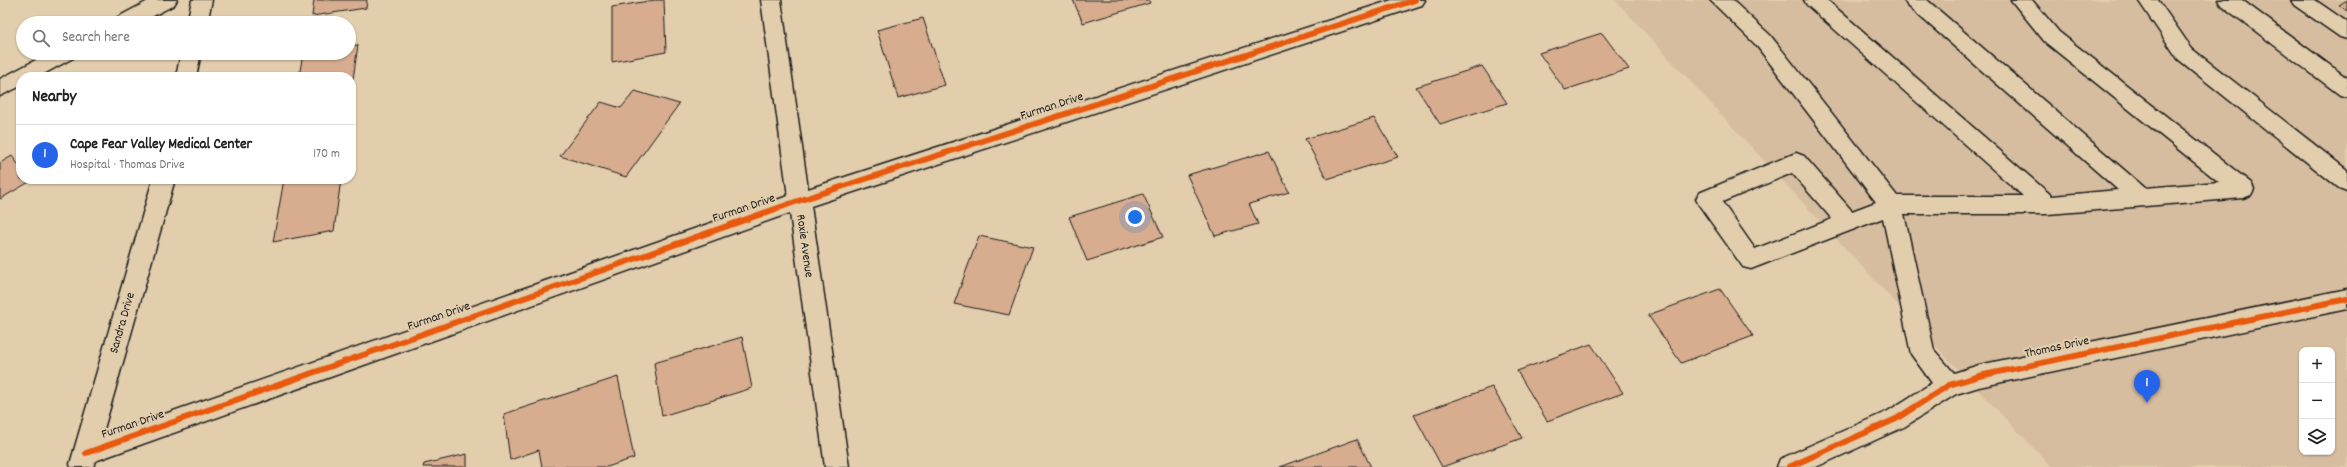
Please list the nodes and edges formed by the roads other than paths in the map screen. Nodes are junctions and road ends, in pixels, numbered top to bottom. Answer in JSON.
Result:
{"nodes":[{"id":1,"x":167,"y":0,"type":"edge"},
{"id":2,"x":202,"y":0,"type":"edge"},
{"id":3,"x":771,"y":0,"type":"edge"},
{"id":4,"x":1415,"y":0,"type":"edge"},
{"id":5,"x":1720,"y":0,"type":"edge"},
{"id":6,"x":1814,"y":0,"type":"edge"},
{"id":7,"x":1914,"y":0,"type":"edge"},
{"id":8,"x":2021,"y":0,"type":"edge"},
{"id":9,"x":2148,"y":0,"type":"edge"},
{"id":10,"x":2228,"y":0,"type":"edge"},
{"id":11,"x":2301,"y":0,"type":"edge"},
{"id":12,"x":136,"y":16,"type":"edge"},
{"id":13,"x":199,"y":16,"type":"edge"},
{"id":14,"x":2347,"y":32,"type":"edge"},
{"id":15,"x":53,"y":60,"type":"edge"},
{"id":16,"x":190,"y":60,"type":"edge"},
{"id":17,"x":30,"y":72,"type":"edge"},
{"id":18,"x":187,"y":72,"type":"edge"},
{"id":19,"x":16,"y":80,"type":"edge"},
{"id":20,"x":0,"y":88,"type":"edge"},
{"id":21,"x":2347,"y":89,"type":"edge"},
{"id":22,"x":2343,"y":173,"type":"edge"},
{"id":23,"x":163,"y":184,"type":"edge"},
{"id":24,"x":2140,"y":197,"type":"junction"},
{"id":25,"x":798,"y":202,"type":"junction"},
{"id":26,"x":2048,"y":204,"type":"junction"},
{"id":27,"x":1892,"y":205,"type":"junction"},
{"id":28,"x":1848,"y":222,"type":"junction"},
{"id":29,"x":2347,"y":299,"type":"edge"},
{"id":30,"x":1949,"y":385,"type":"junction"},
{"id":31,"x":84,"y":460,"type":"edge"},
{"id":32,"x":836,"y":467,"type":"edge"},
{"id":33,"x":1789,"y":467,"type":"edge"}],
"edges":[{"from":1,"to":12,"type":"street"},
{"from":2,"to":13,"type":"street"},
{"from":3,"to":25,"type":"street","name":"Roxie Avenue"},
{"from":4,"to":25,"type":"street","name":"Furman Drive"},
{"from":5,"to":27,"type":"street"},
{"from":6,"to":26,"type":"street"},
{"from":7,"to":24,"type":"street"},
{"from":8,"to":24,"type":"street"},
{"from":9,"to":22,"type":"street"},
{"from":10,"to":21,"type":"street"},
{"from":11,"to":14,"type":"street"},
{"from":15,"to":17,"type":"street"},
{"from":16,"to":18,"type":"street"},
{"from":19,"to":20,"type":"street"},
{"from":23,"to":31,"type":"street","name":"Sandra Drive"},
{"from":24,"to":26,"type":"street"},
{"from":25,"to":31,"type":"street","name":"Furman Drive"},
{"from":25,"to":32,"type":"street","name":"Roxie Avenue"},
{"from":26,"to":27,"type":"street"},
{"from":27,"to":28,"type":"street"},
{"from":27,"to":30,"type":"street"},
{"from":28,"to":28,"type":"street"},
{"from":29,"to":30,"type":"street","name":"Thomas Drive"},
{"from":30,"to":33,"type":"street","name":"Thomas Drive"}]}
